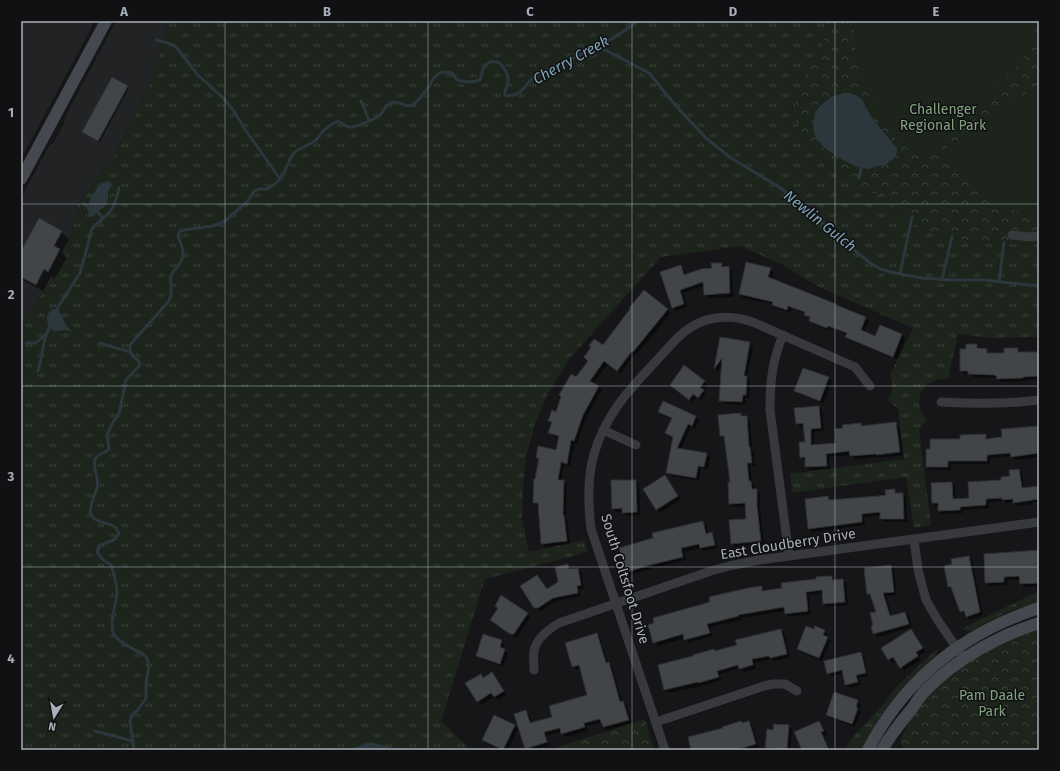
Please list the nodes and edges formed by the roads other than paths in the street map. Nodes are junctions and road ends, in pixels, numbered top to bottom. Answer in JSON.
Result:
{"nodes":[{"id":1,"x":106,"y":21,"type":"edge"},
{"id":2,"x":21,"y":178,"type":"edge"},
{"id":3,"x":1012,"y":235,"type":"dead end"},
{"id":4,"x":1039,"y":236,"type":"edge"},
{"id":5,"x":783,"y":336,"type":"junction"},
{"id":6,"x":870,"y":386,"type":"dead end"},
{"id":7,"x":1039,"y":400,"type":"edge"},
{"id":8,"x":941,"y":402,"type":"dead end"},
{"id":9,"x":603,"y":430,"type":"junction"},
{"id":10,"x":636,"y":445,"type":"dead end"},
{"id":11,"x":1039,"y":522,"type":"edge"},
{"id":12,"x":914,"y":539,"type":"junction"},
{"id":13,"x":789,"y":556,"type":"junction"},
{"id":14,"x":616,"y":604,"type":"junction"},
{"id":15,"x":1039,"y":608,"type":"edge"},
{"id":16,"x":1039,"y":623,"type":"edge"},
{"id":17,"x":956,"y":648,"type":"junction"},
{"id":18,"x":965,"y":659,"type":"junction"},
{"id":19,"x":534,"y":670,"type":"dead end"},
{"id":20,"x":797,"y":691,"type":"dead end"},
{"id":21,"x":656,"y":722,"type":"junction"},
{"id":22,"x":870,"y":746,"type":"edge"},
{"id":23,"x":665,"y":750,"type":"edge"},
{"id":24,"x":883,"y":750,"type":"edge"}],
"edges":[{"from":1,"to":2,"type":"street"},
{"from":3,"to":4,"type":"street"},
{"from":5,"to":6,"type":"street","name":"South Coltsfoot Drive"},
{"from":5,"to":9,"type":"street","name":"South Coltsfoot Drive"},
{"from":5,"to":13,"type":"street"},
{"from":7,"to":8,"type":"street"},
{"from":9,"to":10,"type":"street"},
{"from":9,"to":14,"type":"street","name":"South Coltsfoot Drive"},
{"from":11,"to":12,"type":"street","name":"East Cloudberry Drive"},
{"from":12,"to":13,"type":"street","name":"East Cloudberry Drive"},
{"from":12,"to":17,"type":"street"},
{"from":13,"to":14,"type":"street","name":"East Cloudberry Drive"},
{"from":14,"to":19,"type":"street","name":"East Cloudberry Drive"},
{"from":14,"to":21,"type":"street","name":"South Coltsfoot Drive"},
{"from":15,"to":17,"type":"street"},
{"from":16,"to":18,"type":"street"},
{"from":17,"to":18,"type":"street"},
{"from":17,"to":22,"type":"street"},
{"from":18,"to":24,"type":"street"},
{"from":20,"to":21,"type":"street"},
{"from":21,"to":23,"type":"street","name":"South Coltsfoot Drive"},
{"from":22,"to":24,"type":"street"}]}
